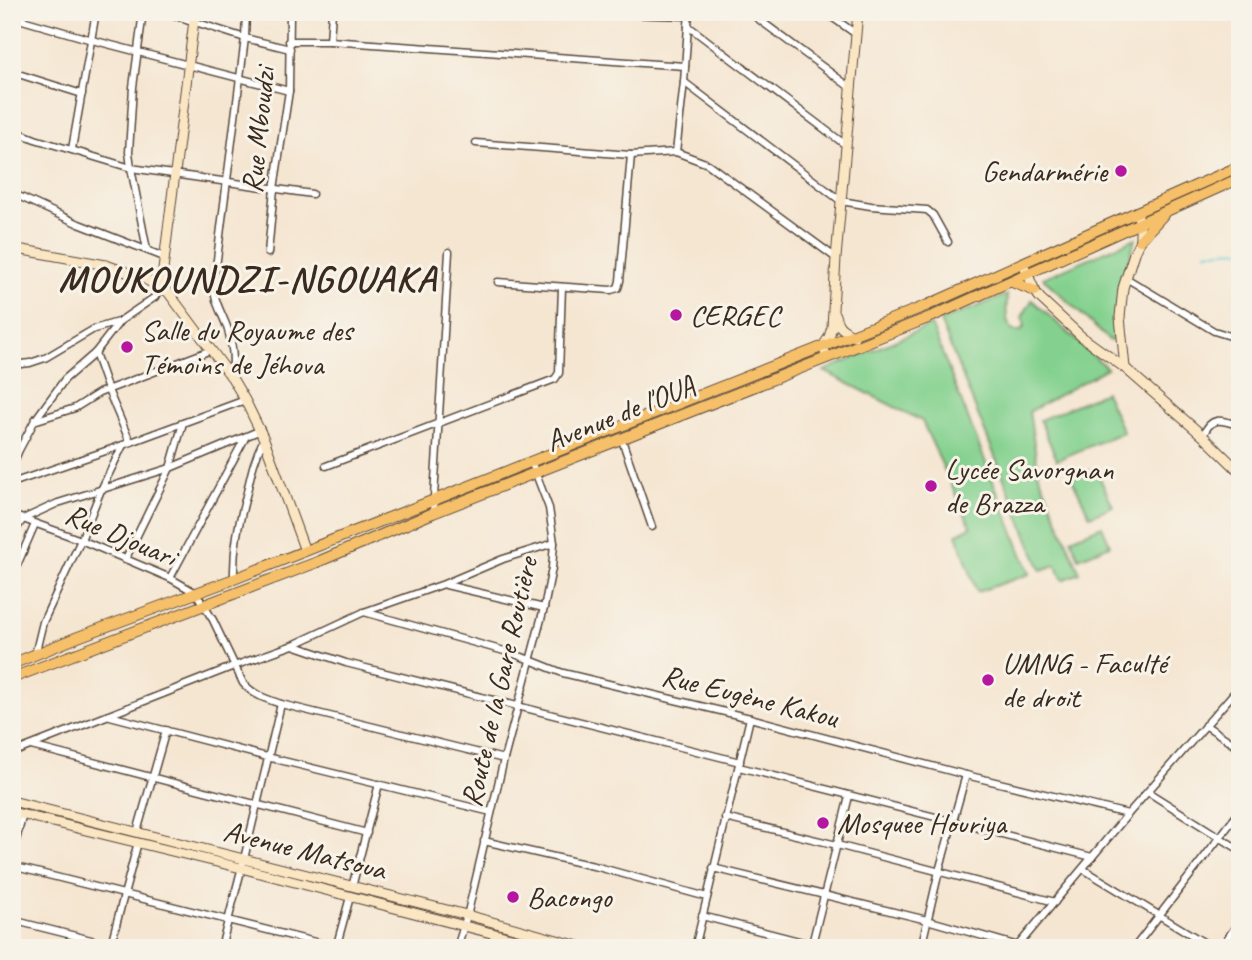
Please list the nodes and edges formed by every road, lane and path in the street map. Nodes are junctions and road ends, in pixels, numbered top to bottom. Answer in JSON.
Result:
{"nodes":[{"id":1,"x":96,"y":12,"type":"edge"},
{"id":2,"x":144,"y":12,"type":"edge"},
{"id":3,"x":164,"y":12,"type":"edge"},
{"id":4,"x":246,"y":12,"type":"edge"},
{"id":5,"x":290,"y":12,"type":"edge"},
{"id":6,"x":332,"y":12,"type":"edge"},
{"id":7,"x":557,"y":12,"type":"edge"},
{"id":8,"x":749,"y":12,"type":"edge"},
{"id":9,"x":825,"y":12,"type":"edge"},
{"id":10,"x":858,"y":12,"type":"edge"},
{"id":11,"x":689,"y":14,"type":"edge"},
{"id":12,"x":12,"y":17,"type":"edge"},
{"id":13,"x":194,"y":17,"type":"edge"},
{"id":14,"x":688,"y":26,"type":"junction"},
{"id":15,"x":856,"y":34,"type":"junction"},
{"id":16,"x":245,"y":38,"type":"junction"},
{"id":17,"x":92,"y":40,"type":"junction"},
{"id":18,"x":289,"y":41,"type":"junction"},
{"id":19,"x":330,"y":41,"type":"junction"},
{"id":20,"x":290,"y":49,"type":"junction"},
{"id":21,"x":137,"y":51,"type":"junction"},
{"id":22,"x":189,"y":65,"type":"junction"},
{"id":23,"x":685,"y":66,"type":"junction"},
{"id":24,"x":12,"y":72,"type":"edge"},
{"id":25,"x":239,"y":79,"type":"junction"},
{"id":26,"x":684,"y":82,"type":"junction"},
{"id":27,"x":851,"y":88,"type":"junction"},
{"id":28,"x":289,"y":90,"type":"junction"},
{"id":29,"x":82,"y":94,"type":"junction"},
{"id":30,"x":12,"y":130,"type":"edge"},
{"id":31,"x":476,"y":143,"type":"dead end"},
{"id":32,"x":847,"y":146,"type":"junction"},
{"id":33,"x":72,"y":149,"type":"junction"},
{"id":34,"x":676,"y":152,"type":"junction"},
{"id":35,"x":631,"y":155,"type":"junction"},
{"id":36,"x":1240,"y":166,"type":"edge"},
{"id":37,"x":131,"y":168,"type":"junction"},
{"id":38,"x":175,"y":176,"type":"junction"},
{"id":39,"x":1240,"y":178,"type":"edge"},
{"id":40,"x":227,"y":183,"type":"junction"},
{"id":41,"x":274,"y":189,"type":"junction"},
{"id":42,"x":12,"y":193,"type":"edge"},
{"id":43,"x":312,"y":194,"type":"dead end"},
{"id":44,"x":841,"y":201,"type":"junction"},
{"id":45,"x":1167,"y":211,"type":"junction"},
{"id":46,"x":1138,"y":218,"type":"junction"},
{"id":47,"x":1140,"y":240,"type":"junction"},
{"id":48,"x":948,"y":242,"type":"dead end"},
{"id":49,"x":12,"y":248,"type":"edge"},
{"id":50,"x":147,"y":250,"type":"junction"},
{"id":51,"x":449,"y":252,"type":"dead end"},
{"id":52,"x":268,"y":253,"type":"dead end"},
{"id":53,"x":164,"y":257,"type":"junction"},
{"id":54,"x":836,"y":258,"type":"junction"},
{"id":55,"x":1023,"y":264,"type":"junction"},
{"id":56,"x":1028,"y":274,"type":"junction"},
{"id":57,"x":1126,"y":278,"type":"junction"},
{"id":58,"x":498,"y":282,"type":"dead end"},
{"id":59,"x":1012,"y":282,"type":"junction"},
{"id":60,"x":161,"y":286,"type":"junction"},
{"id":61,"x":562,"y":287,"type":"junction"},
{"id":62,"x":1035,"y":291,"type":"junction"},
{"id":63,"x":833,"y":307,"type":"junction"},
{"id":64,"x":120,"y":321,"type":"junction"},
{"id":65,"x":1240,"y":339,"type":"edge"},
{"id":66,"x":856,"y":341,"type":"junction"},
{"id":67,"x":823,"y":346,"type":"junction"},
{"id":68,"x":211,"y":350,"type":"junction"},
{"id":69,"x":95,"y":353,"type":"junction"},
{"id":70,"x":827,"y":358,"type":"junction"},
{"id":71,"x":12,"y":365,"type":"edge"},
{"id":72,"x":1125,"y":368,"type":"junction"},
{"id":73,"x":232,"y":378,"type":"junction"},
{"id":74,"x":108,"y":390,"type":"junction"},
{"id":75,"x":245,"y":400,"type":"junction"},
{"id":76,"x":35,"y":420,"type":"junction"},
{"id":77,"x":439,"y":422,"type":"junction"},
{"id":78,"x":183,"y":423,"type":"junction"},
{"id":79,"x":1240,"y":426,"type":"edge"},
{"id":80,"x":262,"y":435,"type":"junction"},
{"id":81,"x":1203,"y":436,"type":"junction"},
{"id":82,"x":245,"y":438,"type":"junction"},
{"id":83,"x":622,"y":440,"type":"junction"},
{"id":84,"x":130,"y":442,"type":"junction"},
{"id":85,"x":122,"y":445,"type":"junction"},
{"id":86,"x":16,"y":449,"type":"edge"},
{"id":87,"x":531,"y":461,"type":"junction"},
{"id":88,"x":12,"y":466,"type":"edge"},
{"id":89,"x":326,"y":466,"type":"dead end"},
{"id":90,"x":170,"y":468,"type":"junction"},
{"id":91,"x":1240,"y":472,"type":"edge"},
{"id":92,"x":536,"y":473,"type":"junction"},
{"id":93,"x":12,"y":483,"type":"edge"},
{"id":94,"x":101,"y":490,"type":"junction"},
{"id":95,"x":435,"y":499,"type":"junction"},
{"id":96,"x":433,"y":513,"type":"junction"},
{"id":97,"x":12,"y":515,"type":"edge"},
{"id":98,"x":23,"y":519,"type":"junction"},
{"id":99,"x":34,"y":524,"type":"junction"},
{"id":100,"x":652,"y":527,"type":"dead end"},
{"id":101,"x":12,"y":530,"type":"edge"},
{"id":102,"x":81,"y":540,"type":"junction"},
{"id":103,"x":554,"y":542,"type":"junction"},
{"id":104,"x":305,"y":551,"type":"junction"},
{"id":105,"x":125,"y":560,"type":"junction"},
{"id":106,"x":12,"y":577,"type":"edge"},
{"id":107,"x":170,"y":579,"type":"junction"},
{"id":108,"x":233,"y":579,"type":"junction"},
{"id":109,"x":444,"y":584,"type":"junction"},
{"id":110,"x":195,"y":593,"type":"junction"},
{"id":111,"x":205,"y":606,"type":"junction"},
{"id":112,"x":544,"y":608,"type":"junction"},
{"id":113,"x":365,"y":612,"type":"junction"},
{"id":114,"x":293,"y":645,"type":"junction"},
{"id":115,"x":35,"y":655,"type":"junction"},
{"id":116,"x":530,"y":659,"type":"junction"},
{"id":117,"x":12,"y":664,"type":"edge"},
{"id":118,"x":234,"y":666,"type":"junction"},
{"id":119,"x":12,"y":678,"type":"edge"},
{"id":120,"x":1240,"y":685,"type":"edge"},
{"id":121,"x":281,"y":704,"type":"junction"},
{"id":122,"x":517,"y":705,"type":"junction"},
{"id":123,"x":108,"y":715,"type":"junction"},
{"id":124,"x":750,"y":718,"type":"junction"},
{"id":125,"x":1206,"y":725,"type":"junction"},
{"id":126,"x":166,"y":730,"type":"junction"},
{"id":127,"x":31,"y":746,"type":"junction"},
{"id":128,"x":1240,"y":748,"type":"edge"},
{"id":129,"x":12,"y":753,"type":"edge"},
{"id":130,"x":267,"y":757,"type":"junction"},
{"id":131,"x":504,"y":759,"type":"junction"},
{"id":132,"x":740,"y":764,"type":"junction"},
{"id":133,"x":966,"y":775,"type":"junction"},
{"id":134,"x":151,"y":778,"type":"junction"},
{"id":135,"x":379,"y":784,"type":"junction"},
{"id":136,"x":1148,"y":792,"type":"junction"},
{"id":137,"x":849,"y":796,"type":"junction"},
{"id":138,"x":12,"y":801,"type":"edge"},
{"id":139,"x":256,"y":805,"type":"junction"},
{"id":140,"x":1240,"y":811,"type":"edge"},
{"id":141,"x":12,"y":812,"type":"edge"},
{"id":142,"x":491,"y":812,"type":"junction"},
{"id":143,"x":23,"y":814,"type":"junction"},
{"id":144,"x":1128,"y":814,"type":"junction"},
{"id":145,"x":725,"y":818,"type":"junction"},
{"id":146,"x":953,"y":822,"type":"junction"},
{"id":147,"x":367,"y":833,"type":"junction"},
{"id":148,"x":137,"y":837,"type":"junction"},
{"id":149,"x":1220,"y":838,"type":"junction"},
{"id":150,"x":484,"y":841,"type":"junction"},
{"id":151,"x":837,"y":845,"type":"junction"},
{"id":152,"x":1240,"y":850,"type":"edge"},
{"id":153,"x":12,"y":855,"type":"edge"},
{"id":154,"x":1092,"y":857,"type":"junction"},
{"id":155,"x":243,"y":864,"type":"junction"},
{"id":156,"x":12,"y":866,"type":"edge"},
{"id":157,"x":713,"y":868,"type":"junction"},
{"id":158,"x":1083,"y":869,"type":"junction"},
{"id":159,"x":939,"y":871,"type":"junction"},
{"id":160,"x":351,"y":892,"type":"junction"},
{"id":161,"x":124,"y":894,"type":"junction"},
{"id":162,"x":825,"y":894,"type":"junction"},
{"id":163,"x":707,"y":897,"type":"junction"},
{"id":164,"x":1055,"y":902,"type":"junction"},
{"id":165,"x":1160,"y":915,"type":"junction"},
{"id":166,"x":702,"y":916,"type":"junction"},
{"id":167,"x":12,"y":920,"type":"edge"},
{"id":168,"x":228,"y":920,"type":"junction"},
{"id":169,"x":465,"y":920,"type":"junction"},
{"id":170,"x":927,"y":920,"type":"junction"},
{"id":171,"x":1240,"y":920,"type":"edge"},
{"id":172,"x":110,"y":946,"type":"edge"},
{"id":173,"x":812,"y":946,"type":"edge"},
{"id":174,"x":1019,"y":947,"type":"edge"},
{"id":175,"x":123,"y":948,"type":"edge"},
{"id":176,"x":221,"y":948,"type":"edge"},
{"id":177,"x":337,"y":948,"type":"edge"},
{"id":178,"x":457,"y":948,"type":"edge"},
{"id":179,"x":549,"y":948,"type":"edge"},
{"id":180,"x":586,"y":948,"type":"edge"},
{"id":181,"x":695,"y":948,"type":"edge"},
{"id":182,"x":826,"y":948,"type":"edge"},
{"id":183,"x":922,"y":948,"type":"edge"},
{"id":184,"x":1134,"y":948,"type":"edge"},
{"id":185,"x":1213,"y":948,"type":"edge"},
{"id":186,"x":1221,"y":948,"type":"edge"}],
"edges":[{"from":1,"to":17,"type":"street"},
{"from":2,"to":21,"type":"street"},
{"from":3,"to":13,"type":"street"},
{"from":4,"to":16,"type":"street"},
{"from":5,"to":18,"type":"street","name":"Rue Mboudzi"},
{"from":6,"to":19,"type":"street"},
{"from":7,"to":11,"type":"street"},
{"from":8,"to":27,"type":"street"},
{"from":9,"to":15,"type":"street"},
{"from":10,"to":15,"type":"street"},
{"from":11,"to":14,"type":"street"},
{"from":12,"to":17,"type":"street"},
{"from":13,"to":16,"type":"street"},
{"from":13,"to":22,"type":"street"},
{"from":14,"to":23,"type":"street"},
{"from":14,"to":32,"type":"street"},
{"from":15,"to":27,"type":"street"},
{"from":16,"to":20,"type":"street"},
{"from":16,"to":25,"type":"street"},
{"from":17,"to":21,"type":"street"},
{"from":17,"to":29,"type":"street"},
{"from":18,"to":19,"type":"street"},
{"from":18,"to":20,"type":"street","name":"Rue Mboudzi"},
{"from":19,"to":23,"type":"street"},
{"from":20,"to":28,"type":"street","name":"Rue Mboudzi"},
{"from":21,"to":22,"type":"street"},
{"from":21,"to":37,"type":"street"},
{"from":22,"to":25,"type":"street"},
{"from":22,"to":38,"type":"street"},
{"from":23,"to":26,"type":"street"},
{"from":24,"to":29,"type":"street"},
{"from":25,"to":28,"type":"street"},
{"from":25,"to":40,"type":"street"},
{"from":26,"to":34,"type":"street"},
{"from":26,"to":44,"type":"street"},
{"from":27,"to":32,"type":"street"},
{"from":28,"to":41,"type":"street","name":"Rue Mboudzi"},
{"from":29,"to":33,"type":"street"},
{"from":30,"to":33,"type":"street"},
{"from":31,"to":35,"type":"street"},
{"from":32,"to":44,"type":"street"},
{"from":33,"to":37,"type":"street"},
{"from":34,"to":35,"type":"street"},
{"from":34,"to":54,"type":"street"},
{"from":35,"to":61,"type":"street"},
{"from":36,"to":46,"type":"main road","name":"Avenue de l'OUA"},
{"from":37,"to":38,"type":"street"},
{"from":37,"to":50,"type":"street"},
{"from":38,"to":40,"type":"street"},
{"from":38,"to":53,"type":"street"},
{"from":39,"to":45,"type":"main road","name":"Avenue de l'OUA"},
{"from":40,"to":41,"type":"street"},
{"from":40,"to":73,"type":"street"},
{"from":41,"to":43,"type":"street"},
{"from":41,"to":52,"type":"street","name":"Rue Mboudzi"},
{"from":42,"to":50,"type":"street"},
{"from":44,"to":48,"type":"street"},
{"from":44,"to":54,"type":"street"},
{"from":45,"to":46,"type":"main road","name":"Avenue de l'OUA"},
{"from":45,"to":47,"type":"main road"},
{"from":46,"to":47,"type":"street"},
{"from":46,"to":55,"type":"main road","name":"Avenue de l'OUA"},
{"from":46,"to":56,"type":"main road","name":"Avenue de l'OUA"},
{"from":47,"to":57,"type":"street"},
{"from":49,"to":60,"type":"street"},
{"from":50,"to":53,"type":"street"},
{"from":51,"to":77,"type":"street"},
{"from":53,"to":60,"type":"street"},
{"from":54,"to":63,"type":"street"},
{"from":55,"to":56,"type":"street"},
{"from":55,"to":66,"type":"main road","name":"Avenue de l'OUA"},
{"from":56,"to":59,"type":"main road","name":"Avenue de l'OUA"},
{"from":56,"to":62,"type":"street"},
{"from":57,"to":65,"type":"street"},
{"from":57,"to":72,"type":"street"},
{"from":58,"to":61,"type":"street"},
{"from":59,"to":62,"type":"main road"},
{"from":59,"to":66,"type":"main road","name":"Avenue de l'OUA"},
{"from":60,"to":64,"type":"street"},
{"from":60,"to":68,"type":"street"},
{"from":61,"to":77,"type":"street"},
{"from":62,"to":72,"type":"street"},
{"from":63,"to":66,"type":"street"},
{"from":63,"to":67,"type":"street"},
{"from":64,"to":69,"type":"street"},
{"from":64,"to":71,"type":"street"},
{"from":66,"to":67,"type":"main road","name":"Avenue de l'OUA"},
{"from":66,"to":70,"type":"main road","name":"Avenue de l'OUA"},
{"from":67,"to":70,"type":"street"},
{"from":67,"to":87,"type":"main road","name":"Avenue de l'OUA"},
{"from":68,"to":73,"type":"street"},
{"from":68,"to":74,"type":"street"},
{"from":69,"to":74,"type":"street"},
{"from":69,"to":76,"type":"street"},
{"from":70,"to":83,"type":"main road","name":"Avenue de l'OUA"},
{"from":72,"to":81,"type":"street"},
{"from":73,"to":75,"type":"street"},
{"from":74,"to":76,"type":"street"},
{"from":74,"to":84,"type":"street"},
{"from":75,"to":78,"type":"street"},
{"from":75,"to":80,"type":"street"},
{"from":76,"to":86,"type":"street"},
{"from":77,"to":89,"type":"street"},
{"from":77,"to":95,"type":"street"},
{"from":78,"to":84,"type":"street"},
{"from":78,"to":90,"type":"street"},
{"from":79,"to":81,"type":"street"},
{"from":80,"to":82,"type":"street"},
{"from":80,"to":104,"type":"street"},
{"from":80,"to":108,"type":"street"},
{"from":81,"to":91,"type":"street"},
{"from":82,"to":90,"type":"street"},
{"from":82,"to":107,"type":"street"},
{"from":83,"to":92,"type":"main road","name":"Avenue de l'OUA"},
{"from":83,"to":100,"type":"street"},
{"from":84,"to":85,"type":"street"},
{"from":85,"to":93,"type":"street"},
{"from":85,"to":94,"type":"street"},
{"from":86,"to":88,"type":"street"},
{"from":87,"to":92,"type":"street","name":"Route de la Gare Routière"},
{"from":87,"to":95,"type":"main road","name":"Avenue de l'OUA"},
{"from":90,"to":94,"type":"street"},
{"from":90,"to":105,"type":"street"},
{"from":92,"to":96,"type":"main road","name":"Avenue de l'OUA"},
{"from":92,"to":103,"type":"street","name":"Route de la Gare Routière"},
{"from":94,"to":98,"type":"street"},
{"from":94,"to":102,"type":"street"},
{"from":95,"to":96,"type":"street"},
{"from":95,"to":104,"type":"main road","name":"Avenue de l'OUA"},
{"from":96,"to":111,"type":"main road","name":"Avenue de l'OUA"},
{"from":97,"to":98,"type":"street","name":"Rue Djouari"},
{"from":98,"to":99,"type":"street","name":"Rue Djouari"},
{"from":98,"to":101,"type":"street"},
{"from":99,"to":102,"type":"street","name":"Rue Djouari"},
{"from":99,"to":106,"type":"street"},
{"from":102,"to":105,"type":"street","name":"Rue Djouari"},
{"from":102,"to":115,"type":"street"},
{"from":103,"to":109,"type":"street"},
{"from":103,"to":112,"type":"street","name":"Route de la Gare Routière"},
{"from":104,"to":108,"type":"main road","name":"Avenue de l'OUA"},
{"from":105,"to":107,"type":"street","name":"Rue Djouari"},
{"from":107,"to":110,"type":"street","name":"Rue Djouari"},
{"from":108,"to":110,"type":"main road","name":"Avenue de l'OUA"},
{"from":109,"to":112,"type":"street"},
{"from":109,"to":113,"type":"street"},
{"from":110,"to":111,"type":"street","name":"Rue Djouari"},
{"from":110,"to":115,"type":"main road","name":"Avenue de l'OUA"},
{"from":111,"to":118,"type":"street","name":"Rue Djouari"},
{"from":111,"to":119,"type":"main road","name":"Avenue de l'OUA"},
{"from":112,"to":116,"type":"street","name":"Route de la Gare Routière"},
{"from":113,"to":114,"type":"street"},
{"from":113,"to":116,"type":"street","name":"Rue Eugène Kakou"},
{"from":114,"to":118,"type":"street"},
{"from":114,"to":122,"type":"street"},
{"from":115,"to":117,"type":"main road","name":"Avenue de l'OUA"},
{"from":116,"to":122,"type":"street","name":"Route de la Gare Routière"},
{"from":116,"to":124,"type":"street","name":"Rue Eugène Kakou"},
{"from":118,"to":121,"type":"street","name":"Rue Djouari"},
{"from":118,"to":123,"type":"street"},
{"from":120,"to":125,"type":"street"},
{"from":121,"to":130,"type":"street"},
{"from":121,"to":131,"type":"street","name":"Rue Djouari"},
{"from":122,"to":131,"type":"street","name":"Route de la Gare Routière"},
{"from":122,"to":132,"type":"street"},
{"from":123,"to":126,"type":"street"},
{"from":123,"to":127,"type":"street"},
{"from":124,"to":132,"type":"street"},
{"from":124,"to":133,"type":"street","name":"Rue Eugène Kakou"},
{"from":125,"to":128,"type":"street"},
{"from":125,"to":136,"type":"street"},
{"from":126,"to":130,"type":"street"},
{"from":126,"to":134,"type":"street"},
{"from":127,"to":129,"type":"street"},
{"from":127,"to":134,"type":"street"},
{"from":130,"to":135,"type":"street"},
{"from":130,"to":139,"type":"street"},
{"from":131,"to":142,"type":"street","name":"Route de la Gare Routière"},
{"from":132,"to":137,"type":"street"},
{"from":132,"to":145,"type":"street"},
{"from":133,"to":144,"type":"street","name":"Rue Eugène Kakou"},
{"from":133,"to":146,"type":"street"},
{"from":134,"to":139,"type":"street"},
{"from":134,"to":148,"type":"street"},
{"from":135,"to":142,"type":"street"},
{"from":135,"to":147,"type":"street"},
{"from":136,"to":144,"type":"street"},
{"from":136,"to":149,"type":"street"},
{"from":137,"to":146,"type":"street"},
{"from":137,"to":151,"type":"street"},
{"from":138,"to":148,"type":"street","name":"Avenue Matsoua"},
{"from":139,"to":147,"type":"street"},
{"from":139,"to":155,"type":"street"},
{"from":140,"to":149,"type":"street"},
{"from":141,"to":143,"type":"street","name":"Avenue Matsoua"},
{"from":142,"to":150,"type":"street","name":"Route de la Gare Routière"},
{"from":143,"to":148,"type":"street","name":"Avenue Matsoua"},
{"from":143,"to":153,"type":"street"},
{"from":144,"to":154,"type":"street"},
{"from":145,"to":151,"type":"street"},
{"from":145,"to":157,"type":"street"},
{"from":146,"to":154,"type":"street"},
{"from":146,"to":159,"type":"street"},
{"from":147,"to":160,"type":"street"},
{"from":148,"to":155,"type":"street","name":"Avenue Matsoua"},
{"from":148,"to":161,"type":"street"},
{"from":149,"to":152,"type":"street"},
{"from":149,"to":165,"type":"street"},
{"from":150,"to":163,"type":"street"},
{"from":150,"to":169,"type":"street","name":"Route de la Gare Routière"},
{"from":151,"to":159,"type":"street"},
{"from":151,"to":162,"type":"street"},
{"from":154,"to":158,"type":"street"},
{"from":155,"to":160,"type":"street","name":"Avenue Matsoua"},
{"from":155,"to":168,"type":"street"},
{"from":156,"to":161,"type":"street"},
{"from":157,"to":162,"type":"street"},
{"from":157,"to":163,"type":"street"},
{"from":158,"to":164,"type":"street"},
{"from":158,"to":165,"type":"street"},
{"from":159,"to":164,"type":"street"},
{"from":159,"to":170,"type":"street"},
{"from":160,"to":169,"type":"street","name":"Avenue Matsoua"},
{"from":160,"to":177,"type":"street"},
{"from":161,"to":168,"type":"street"},
{"from":161,"to":172,"type":"street"},
{"from":162,"to":170,"type":"street"},
{"from":162,"to":173,"type":"street"},
{"from":163,"to":166,"type":"street"},
{"from":164,"to":174,"type":"street"},
{"from":165,"to":184,"type":"street"},
{"from":165,"to":185,"type":"street"},
{"from":166,"to":173,"type":"street"},
{"from":166,"to":181,"type":"street"},
{"from":167,"to":172,"type":"street"},
{"from":168,"to":176,"type":"street"},
{"from":168,"to":177,"type":"street"},
{"from":169,"to":178,"type":"street","name":"Route de la Gare Routière"},
{"from":169,"to":179,"type":"street","name":"Avenue Matsoua"},
{"from":169,"to":180,"type":"street","name":"Avenue Matsoua"},
{"from":170,"to":174,"type":"street"},
{"from":170,"to":183,"type":"street"},
{"from":171,"to":186,"type":"street"},
{"from":172,"to":175,"type":"street"},
{"from":173,"to":182,"type":"street"}]}
